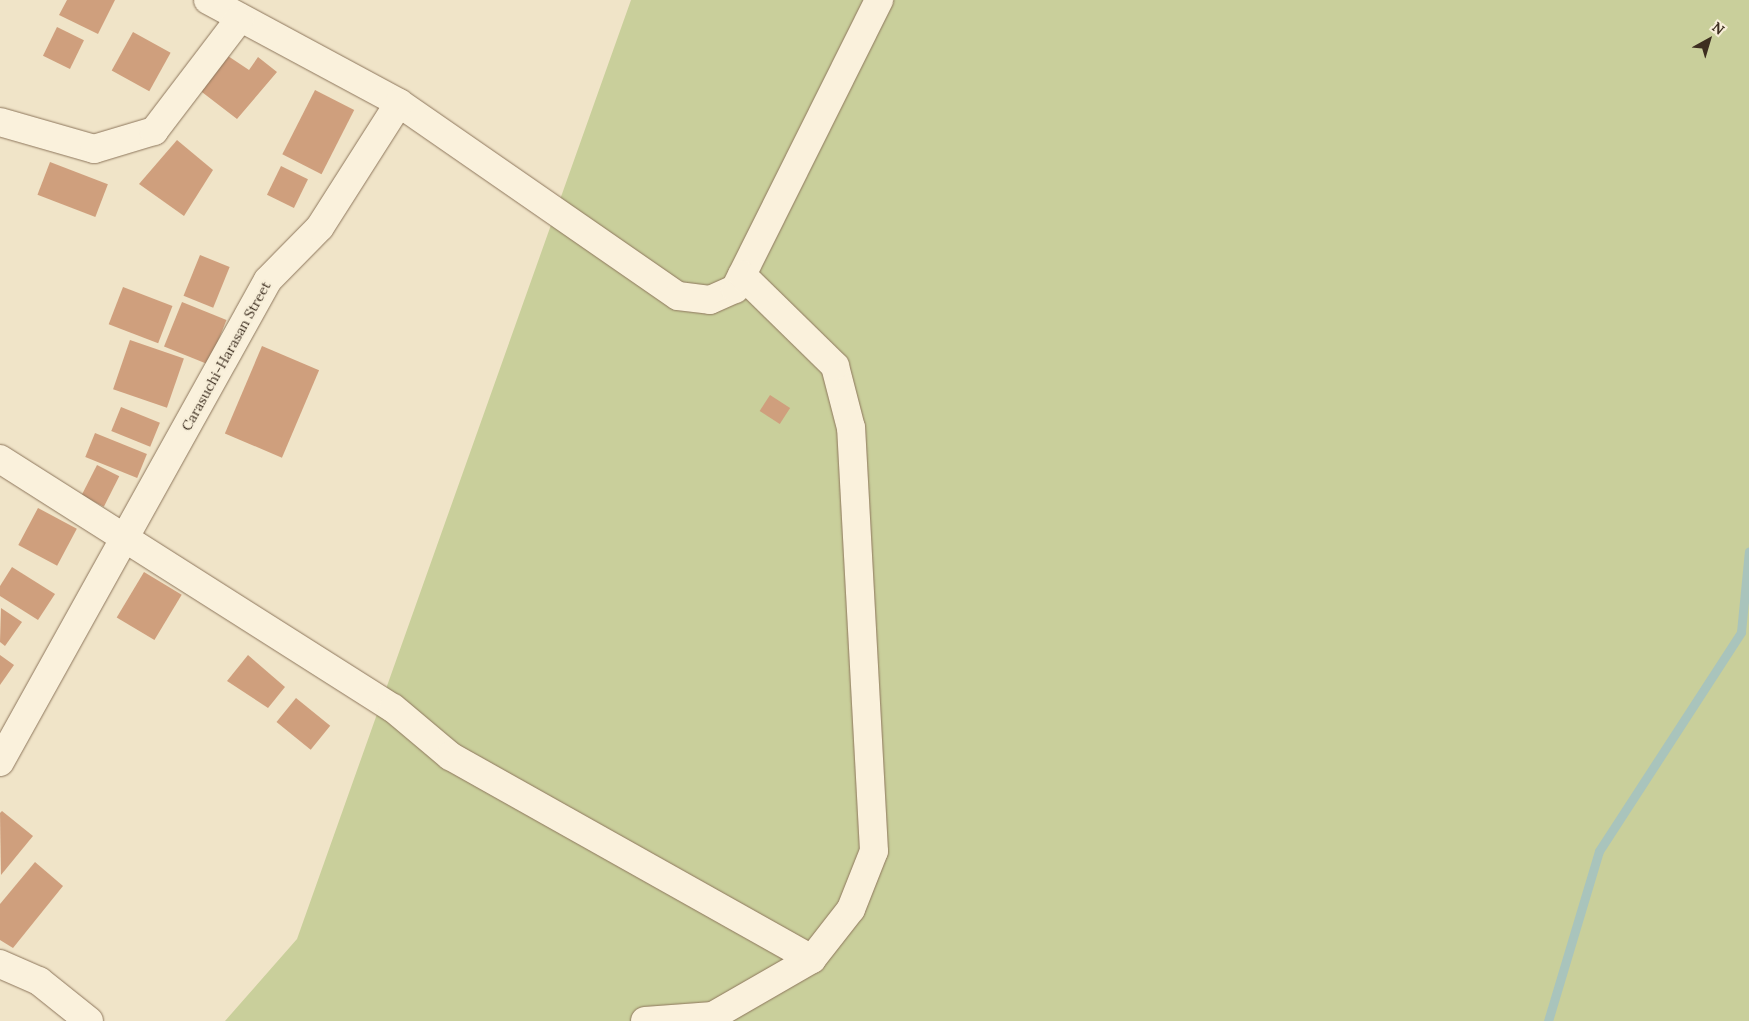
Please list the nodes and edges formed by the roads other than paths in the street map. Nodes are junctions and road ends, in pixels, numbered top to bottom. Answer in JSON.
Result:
{"nodes":[{"id":1,"x":208,"y":0,"type":"edge"},
{"id":2,"x":878,"y":0,"type":"edge"},
{"id":3,"x":240,"y":18,"type":"junction"},
{"id":4,"x":399,"y":103,"type":"junction"},
{"id":5,"x":0,"y":122,"type":"edge"},
{"id":6,"x":742,"y":275,"type":"junction"},
{"id":7,"x":0,"y":459,"type":"edge"},
{"id":8,"x":124,"y":538,"type":"junction"},
{"id":9,"x":0,"y":762,"type":"edge"},
{"id":10,"x":812,"y":959,"type":"junction"},
{"id":11,"x":0,"y":964,"type":"edge"},
{"id":12,"x":89,"y":1021,"type":"edge"},
{"id":13,"x":645,"y":1021,"type":"edge"}],
"edges":[{"from":1,"to":3,"type":"street"},
{"from":2,"to":6,"type":"street"},
{"from":3,"to":4,"type":"street"},
{"from":3,"to":5,"type":"street"},
{"from":4,"to":6,"type":"street"},
{"from":4,"to":8,"type":"street","name":"Carasuchi-Harasan Street"},
{"from":6,"to":10,"type":"street"},
{"from":7,"to":8,"type":"street"},
{"from":8,"to":9,"type":"street","name":"Carasuchi-Harasan Street"},
{"from":8,"to":10,"type":"street"},
{"from":10,"to":13,"type":"street"},
{"from":11,"to":12,"type":"street"}]}
